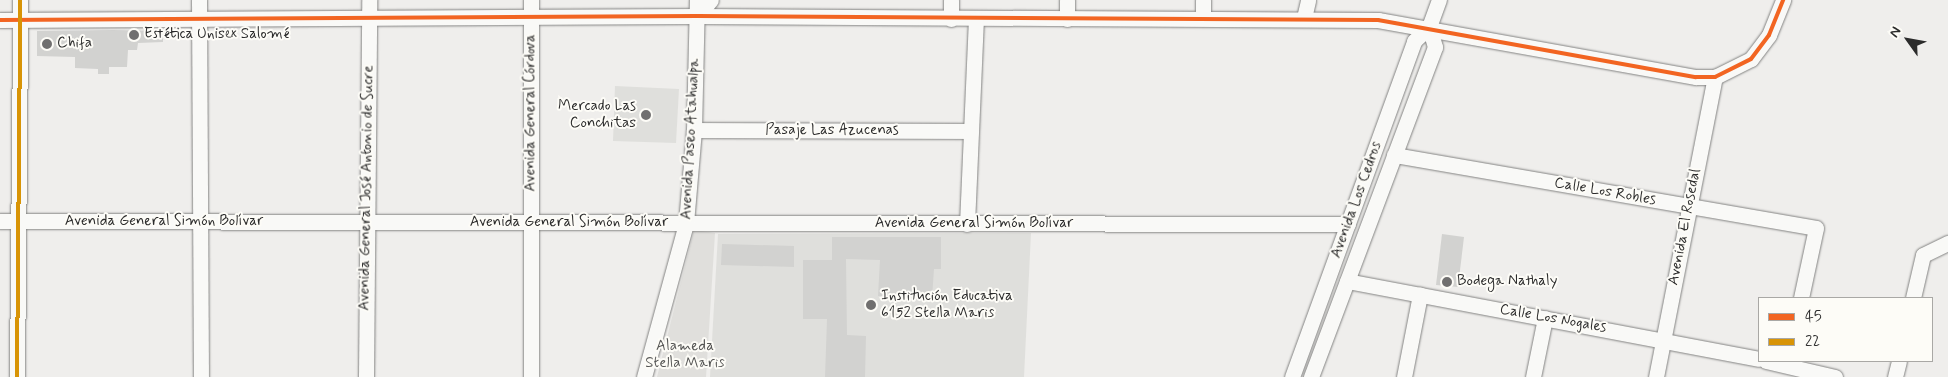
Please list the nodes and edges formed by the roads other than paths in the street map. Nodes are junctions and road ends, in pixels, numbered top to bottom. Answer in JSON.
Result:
{"nodes":[{"id":1,"x":20,"y":0,"type":"edge"},
{"id":2,"x":199,"y":0,"type":"edge"},
{"id":3,"x":369,"y":0,"type":"edge"},
{"id":4,"x":531,"y":0,"type":"edge"},
{"id":5,"x":696,"y":0,"type":"edge"},
{"id":6,"x":711,"y":0,"type":"edge"},
{"id":7,"x":951,"y":0,"type":"edge"},
{"id":8,"x":1067,"y":0,"type":"edge"},
{"id":9,"x":1203,"y":0,"type":"edge"},
{"id":10,"x":1308,"y":0,"type":"edge"},
{"id":11,"x":1439,"y":0,"type":"edge"},
{"id":12,"x":1783,"y":0,"type":"edge"},
{"id":13,"x":697,"y":16,"type":"junction"},
{"id":14,"x":532,"y":17,"type":"junction"},
{"id":15,"x":369,"y":18,"type":"junction"},
{"id":16,"x":1203,"y":18,"type":"junction"},
{"id":17,"x":1304,"y":18,"type":"junction"},
{"id":18,"x":951,"y":19,"type":"junction"},
{"id":19,"x":976,"y":19,"type":"junction"},
{"id":20,"x":1067,"y":19,"type":"junction"},
{"id":21,"x":0,"y":20,"type":"edge"},
{"id":22,"x":20,"y":20,"type":"junction"},
{"id":23,"x":199,"y":20,"type":"junction"},
{"id":24,"x":1428,"y":27,"type":"junction"},
{"id":25,"x":1715,"y":77,"type":"junction"},
{"id":26,"x":694,"y":130,"type":"junction"},
{"id":27,"x":971,"y":131,"type":"junction"},
{"id":28,"x":1394,"y":155,"type":"junction"},
{"id":29,"x":1689,"y":207,"type":"junction"},
{"id":30,"x":0,"y":221,"type":"edge"},
{"id":31,"x":18,"y":221,"type":"junction"},
{"id":32,"x":201,"y":222,"type":"junction"},
{"id":33,"x":366,"y":222,"type":"junction"},
{"id":34,"x":531,"y":222,"type":"junction"},
{"id":35,"x":686,"y":223,"type":"junction"},
{"id":36,"x":966,"y":224,"type":"junction"},
{"id":37,"x":1348,"y":224,"type":"junction"},
{"id":38,"x":1948,"y":243,"type":"edge"},
{"id":39,"x":1347,"y":281,"type":"junction"},
{"id":40,"x":1420,"y":295,"type":"junction"},
{"id":41,"x":1801,"y":297,"type":"edge"},
{"id":42,"x":1913,"y":297,"type":"edge"},
{"id":43,"x":1545,"y":318,"type":"junction"},
{"id":44,"x":1663,"y":339,"type":"junction"},
{"id":45,"x":1758,"y":359,"type":"edge"},
{"id":46,"x":1899,"y":362,"type":"edge"},
{"id":47,"x":1786,"y":363,"type":"edge"},
{"id":48,"x":17,"y":377,"type":"edge"},
{"id":49,"x":201,"y":377,"type":"edge"},
{"id":50,"x":366,"y":377,"type":"edge"},
{"id":51,"x":531,"y":377,"type":"edge"},
{"id":52,"x":644,"y":377,"type":"edge"},
{"id":53,"x":1292,"y":377,"type":"edge"},
{"id":54,"x":1311,"y":377,"type":"edge"},
{"id":55,"x":1404,"y":377,"type":"edge"},
{"id":56,"x":1534,"y":377,"type":"edge"},
{"id":57,"x":1656,"y":377,"type":"edge"},
{"id":58,"x":1835,"y":377,"type":"edge"},
{"id":59,"x":1895,"y":377,"type":"edge"}],
"edges":[{"from":1,"to":22,"type":"street"},
{"from":2,"to":23,"type":"street"},
{"from":3,"to":15,"type":"street","name":"Avenida General José Antonio de Sucre"},
{"from":4,"to":14,"type":"street","name":"Avenida General Córdova"},
{"from":5,"to":13,"type":"street","name":"Avenida Paseo Atahualpa"},
{"from":6,"to":13,"type":"street"},
{"from":7,"to":18,"type":"street"},
{"from":8,"to":20,"type":"street"},
{"from":9,"to":16,"type":"street"},
{"from":10,"to":17,"type":"street"},
{"from":11,"to":24,"type":"street","name":"Avenida Los Cedros"},
{"from":12,"to":25,"type":"street"},
{"from":13,"to":14,"type":"street"},
{"from":13,"to":18,"type":"street"},
{"from":13,"to":26,"type":"street","name":"Avenida Paseo Atahualpa"},
{"from":14,"to":15,"type":"street"},
{"from":14,"to":34,"type":"street","name":"Avenida General Córdova"},
{"from":15,"to":23,"type":"street"},
{"from":15,"to":33,"type":"street","name":"Avenida General José Antonio de Sucre"},
{"from":16,"to":17,"type":"street"},
{"from":16,"to":20,"type":"street"},
{"from":17,"to":24,"type":"street"},
{"from":18,"to":19,"type":"street"},
{"from":19,"to":20,"type":"street"},
{"from":19,"to":27,"type":"street"},
{"from":21,"to":22,"type":"street"},
{"from":22,"to":23,"type":"street"},
{"from":22,"to":31,"type":"street"},
{"from":23,"to":32,"type":"street"},
{"from":24,"to":25,"type":"street"},
{"from":24,"to":28,"type":"street","name":"Avenida Los Cedros"},
{"from":24,"to":37,"type":"street","name":"Avenida Los Cedros"},
{"from":25,"to":29,"type":"street","name":"Avenida El Rosedal"},
{"from":26,"to":27,"type":"street","name":"Pasaje Las Azucenas"},
{"from":26,"to":35,"type":"street","name":"Avenida Paseo Atahualpa"},
{"from":27,"to":36,"type":"street"},
{"from":28,"to":29,"type":"street","name":"Calle Los Robles"},
{"from":28,"to":39,"type":"street","name":"Avenida Los Cedros"},
{"from":29,"to":41,"type":"street","name":"Calle Los Robles"},
{"from":29,"to":44,"type":"street","name":"Avenida El Rosedal"},
{"from":30,"to":31,"type":"street","name":"Avenida General Simón Bolívar"},
{"from":31,"to":32,"type":"street","name":"Avenida General Simón Bolívar"},
{"from":31,"to":48,"type":"street"},
{"from":32,"to":33,"type":"street","name":"Avenida General Simón Bolívar"},
{"from":32,"to":49,"type":"street"},
{"from":33,"to":34,"type":"street","name":"Avenida General Simón Bolívar"},
{"from":33,"to":50,"type":"street","name":"Avenida General José Antonio de Sucre"},
{"from":34,"to":35,"type":"street","name":"Avenida General Simón Bolívar"},
{"from":34,"to":51,"type":"street","name":"Avenida General Córdova"},
{"from":35,"to":36,"type":"street","name":"Avenida General Simón Bolívar"},
{"from":35,"to":52,"type":"street","name":"Avenida Paseo Atahualpa"},
{"from":36,"to":37,"type":"street","name":"Avenida General Simón Bolívar"},
{"from":37,"to":53,"type":"street","name":"Avenida Los Cedros"},
{"from":38,"to":42,"type":"street"},
{"from":39,"to":40,"type":"street","name":"Calle Los Nogales"},
{"from":39,"to":54,"type":"street","name":"Avenida Los Cedros"},
{"from":40,"to":43,"type":"street","name":"Calle Los Nogales"},
{"from":40,"to":55,"type":"street"},
{"from":43,"to":44,"type":"street","name":"Calle Los Nogales"},
{"from":43,"to":56,"type":"street"},
{"from":44,"to":45,"type":"street","name":"Calle Los Nogales"},
{"from":44,"to":57,"type":"street","name":"Avenida El Rosedal"},
{"from":46,"to":59,"type":"street"},
{"from":47,"to":58,"type":"street"}]}
